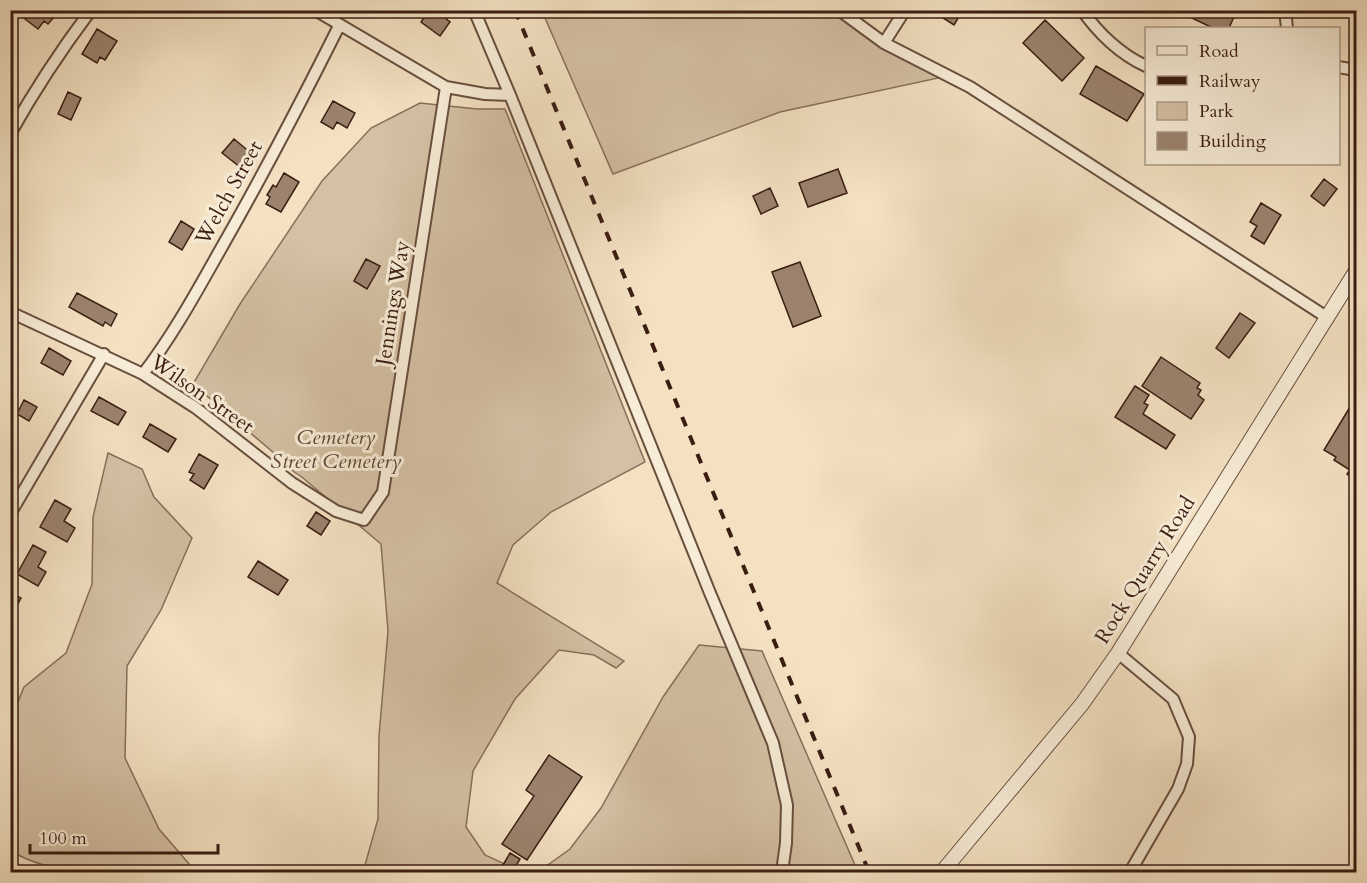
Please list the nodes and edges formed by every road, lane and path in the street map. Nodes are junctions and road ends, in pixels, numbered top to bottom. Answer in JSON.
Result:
{"nodes":[{"id":1,"x":91,"y":10,"type":"edge"},
{"id":2,"x":315,"y":10,"type":"edge"},
{"id":3,"x":474,"y":10,"type":"edge"},
{"id":4,"x":839,"y":10,"type":"edge"},
{"id":5,"x":904,"y":10,"type":"edge"},
{"id":6,"x":1082,"y":10,"type":"edge"},
{"id":7,"x":1285,"y":10,"type":"edge"},
{"id":8,"x":339,"y":26,"type":"junction"},
{"id":9,"x":1287,"y":27,"type":"edge"},
{"id":10,"x":884,"y":42,"type":"junction"},
{"id":11,"x":1145,"y":66,"type":"edge"},
{"id":12,"x":1340,"y":67,"type":"edge"},
{"id":13,"x":1356,"y":70,"type":"edge"},
{"id":14,"x":446,"y":87,"type":"junction"},
{"id":15,"x":510,"y":95,"type":"junction"},
{"id":16,"x":10,"y":134,"type":"edge"},
{"id":17,"x":1356,"y":272,"type":"edge"},
{"id":18,"x":10,"y":312,"type":"edge"},
{"id":19,"x":1328,"y":318,"type":"junction"},
{"id":20,"x":104,"y":354,"type":"junction"},
{"id":21,"x":143,"y":374,"type":"junction"},
{"id":22,"x":10,"y":514,"type":"edge"},
{"id":23,"x":364,"y":520,"type":"joint"},
{"id":24,"x":1118,"y":653,"type":"junction"},
{"id":25,"x":945,"y":868,"type":"edge"},
{"id":26,"x":782,"y":873,"type":"edge"},
{"id":27,"x":1130,"y":873,"type":"edge"}],
"edges":[{"from":1,"to":16,"type":"street"},
{"from":2,"to":8,"type":"street"},
{"from":3,"to":15,"type":"street"},
{"from":4,"to":10,"type":"street"},
{"from":5,"to":10,"type":"street"},
{"from":6,"to":11,"type":"street"},
{"from":7,"to":9,"type":"street"},
{"from":8,"to":14,"type":"street"},
{"from":8,"to":21,"type":"street","name":"Welch Street"},
{"from":10,"to":19,"type":"street"},
{"from":12,"to":13,"type":"street"},
{"from":14,"to":15,"type":"street"},
{"from":14,"to":23,"type":"street","name":"Jennings Way"},
{"from":15,"to":26,"type":"street"},
{"from":17,"to":19,"type":"street","name":"Rock Quarry Road"},
{"from":18,"to":20,"type":"street","name":"Wilson Street"},
{"from":19,"to":24,"type":"street","name":"Rock Quarry Road"},
{"from":20,"to":21,"type":"street","name":"Wilson Street"},
{"from":20,"to":22,"type":"street"},
{"from":21,"to":23,"type":"street","name":"Wilson Street"},
{"from":24,"to":25,"type":"street","name":"Rock Quarry Road"},
{"from":24,"to":27,"type":"street"}]}
